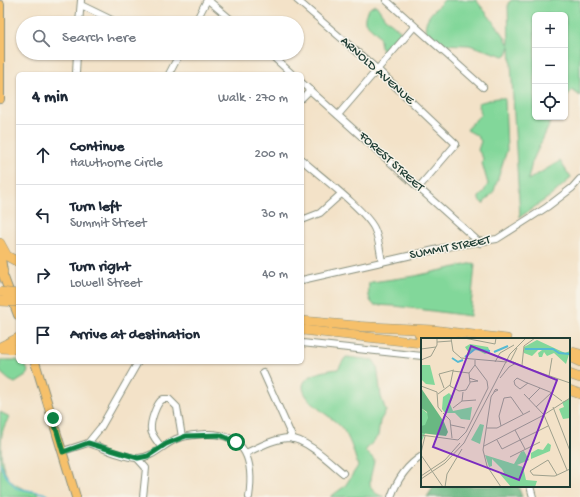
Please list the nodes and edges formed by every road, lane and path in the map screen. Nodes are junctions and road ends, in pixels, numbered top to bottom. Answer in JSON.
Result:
{"nodes":[{"id":1,"x":208,"y":0,"type":"edge"},
{"id":2,"x":297,"y":0,"type":"edge"},
{"id":3,"x":386,"y":0,"type":"edge"},
{"id":4,"x":81,"y":2,"type":"edge"},
{"id":5,"x":0,"y":5,"type":"edge"},
{"id":6,"x":80,"y":16,"type":"edge"},
{"id":7,"x":106,"y":16,"type":"edge"},
{"id":8,"x":199,"y":16,"type":"edge"},
{"id":9,"x":227,"y":16,"type":"edge"},
{"id":10,"x":414,"y":27,"type":"junction"},
{"id":11,"x":0,"y":50,"type":"edge"},
{"id":12,"x":77,"y":60,"type":"edge"},
{"id":13,"x":176,"y":60,"type":"edge"},
{"id":14,"x":277,"y":60,"type":"edge"},
{"id":15,"x":377,"y":69,"type":"junction"},
{"id":16,"x":76,"y":72,"type":"edge"},
{"id":17,"x":170,"y":72,"type":"edge"},
{"id":18,"x":290,"y":72,"type":"edge"},
{"id":19,"x":304,"y":85,"type":"edge"},
{"id":20,"x":483,"y":87,"type":"dead end"},
{"id":21,"x":310,"y":90,"type":"junction"},
{"id":22,"x":304,"y":96,"type":"edge"},
{"id":23,"x":0,"y":99,"type":"edge"},
{"id":24,"x":338,"y":115,"type":"junction"},
{"id":25,"x":304,"y":162,"type":"edge"},
{"id":26,"x":580,"y":179,"type":"edge"},
{"id":27,"x":419,"y":187,"type":"junction"},
{"id":28,"x":341,"y":194,"type":"junction"},
{"id":29,"x":304,"y":219,"type":"edge"},
{"id":30,"x":0,"y":243,"type":"edge"},
{"id":31,"x":480,"y":243,"type":"junction"},
{"id":32,"x":0,"y":250,"type":"edge"},
{"id":33,"x":16,"y":261,"type":"edge"},
{"id":34,"x":382,"y":262,"type":"junction"},
{"id":35,"x":1,"y":271,"type":"edge"},
{"id":36,"x":304,"y":280,"type":"edge"},
{"id":37,"x":0,"y":292,"type":"edge"},
{"id":38,"x":16,"y":294,"type":"edge"},
{"id":39,"x":0,"y":301,"type":"edge"},
{"id":40,"x":16,"y":302,"type":"edge"},
{"id":41,"x":16,"y":310,"type":"edge"},
{"id":42,"x":304,"y":321,"type":"edge"},
{"id":43,"x":351,"y":326,"type":"junction"},
{"id":44,"x":304,"y":330,"type":"edge"},
{"id":45,"x":441,"y":338,"type":"edge"},
{"id":46,"x":499,"y":338,"type":"edge"},
{"id":47,"x":16,"y":339,"type":"edge"},
{"id":48,"x":304,"y":342,"type":"edge"},
{"id":49,"x":421,"y":342,"type":"edge"},
{"id":50,"x":0,"y":347,"type":"edge"},
{"id":51,"x":16,"y":349,"type":"edge"},
{"id":52,"x":570,"y":351,"type":"edge"},
{"id":53,"x":580,"y":354,"type":"edge"},
{"id":54,"x":421,"y":356,"type":"edge"},
{"id":55,"x":570,"y":358,"type":"edge"},
{"id":56,"x":580,"y":362,"type":"edge"},
{"id":57,"x":36,"y":364,"type":"edge"},
{"id":58,"x":137,"y":364,"type":"edge"},
{"id":59,"x":264,"y":372,"type":"dead end"},
{"id":60,"x":570,"y":374,"type":"edge"},
{"id":61,"x":580,"y":378,"type":"edge"},
{"id":62,"x":570,"y":390,"type":"edge"},
{"id":63,"x":580,"y":394,"type":"edge"},
{"id":64,"x":285,"y":423,"type":"junction"},
{"id":65,"x":182,"y":437,"type":"junction"},
{"id":66,"x":293,"y":439,"type":"junction"},
{"id":67,"x":281,"y":440,"type":"junction"},
{"id":68,"x":88,"y":443,"type":"junction"},
{"id":69,"x":161,"y":447,"type":"junction"},
{"id":70,"x":63,"y":452,"type":"junction"},
{"id":71,"x":246,"y":453,"type":"junction"},
{"id":72,"x":152,"y":454,"type":"junction"},
{"id":73,"x":421,"y":457,"type":"edge"},
{"id":74,"x":138,"y":458,"type":"junction"},
{"id":75,"x":146,"y":468,"type":"junction"},
{"id":76,"x":343,"y":473,"type":"dead end"},
{"id":77,"x":530,"y":487,"type":"edge"},
{"id":78,"x":76,"y":497,"type":"edge"},
{"id":79,"x":143,"y":497,"type":"edge"},
{"id":80,"x":249,"y":497,"type":"edge"},
{"id":81,"x":391,"y":497,"type":"edge"},
{"id":82,"x":533,"y":497,"type":"edge"}],
"edges":[{"from":1,"to":8,"type":"street"},
{"from":1,"to":9,"type":"street"},
{"from":2,"to":15,"type":"street","name":"ARNOLD AVENUE"},
{"from":3,"to":10,"type":"street"},
{"from":4,"to":6,"type":"street"},
{"from":4,"to":7,"type":"street"},
{"from":5,"to":11,"type":"main road"},
{"from":10,"to":15,"type":"street"},
{"from":10,"to":20,"type":"street"},
{"from":11,"to":23,"type":"main road"},
{"from":12,"to":16,"type":"street"},
{"from":13,"to":17,"type":"street"},
{"from":14,"to":18,"type":"street"},
{"from":15,"to":24,"type":"street"},
{"from":15,"to":27,"type":"street","name":"ARNOLD AVENUE"},
{"from":19,"to":21,"type":"street","name":"FOREST STREET"},
{"from":21,"to":22,"type":"street"},
{"from":21,"to":24,"type":"street","name":"FOREST STREET"},
{"from":24,"to":27,"type":"street","name":"FOREST STREET"},
{"from":25,"to":28,"type":"street"},
{"from":26,"to":31,"type":"street","name":"SUMMIT STREET"},
{"from":27,"to":31,"type":"street","name":"FOREST STREET"},
{"from":28,"to":29,"type":"street"},
{"from":28,"to":34,"type":"street"},
{"from":30,"to":33,"type":"highway"},
{"from":31,"to":34,"type":"street","name":"SUMMIT STREET"},
{"from":32,"to":35,"type":"main road"},
{"from":34,"to":36,"type":"street","name":"SUMMIT STREET"},
{"from":35,"to":41,"type":"main road"},
{"from":37,"to":38,"type":"highway","bridge":true},
{"from":39,"to":40,"type":"highway","bridge":true},
{"from":42,"to":43,"type":"highway"},
{"from":43,"to":45,"type":"highway"},
{"from":43,"to":46,"type":"highway"},
{"from":44,"to":49,"type":"highway"},
{"from":47,"to":50,"type":"highway"},
{"from":48,"to":54,"type":"street"},
{"from":50,"to":51,"type":"highway"},
{"from":52,"to":53,"type":"highway"},
{"from":55,"to":56,"type":"highway"},
{"from":57,"to":70,"type":"main road"},
{"from":58,"to":68,"type":"street"},
{"from":59,"to":64,"type":"street"},
{"from":60,"to":61,"type":"highway"},
{"from":62,"to":63,"type":"highway"},
{"from":64,"to":66,"type":"street"},
{"from":64,"to":67,"type":"street"},
{"from":65,"to":69,"type":"street"},
{"from":65,"to":69,"type":"street"},
{"from":65,"to":71,"type":"street"},
{"from":66,"to":67,"type":"street"},
{"from":66,"to":76,"type":"street"},
{"from":67,"to":71,"type":"street"},
{"from":68,"to":70,"type":"street"},
{"from":68,"to":74,"type":"street"},
{"from":69,"to":72,"type":"street"},
{"from":70,"to":78,"type":"main road"},
{"from":71,"to":80,"type":"street"},
{"from":72,"to":74,"type":"street"},
{"from":72,"to":75,"type":"street"},
{"from":73,"to":81,"type":"street"},
{"from":74,"to":75,"type":"street"},
{"from":75,"to":79,"type":"street"},
{"from":77,"to":82,"type":"street"}]}
